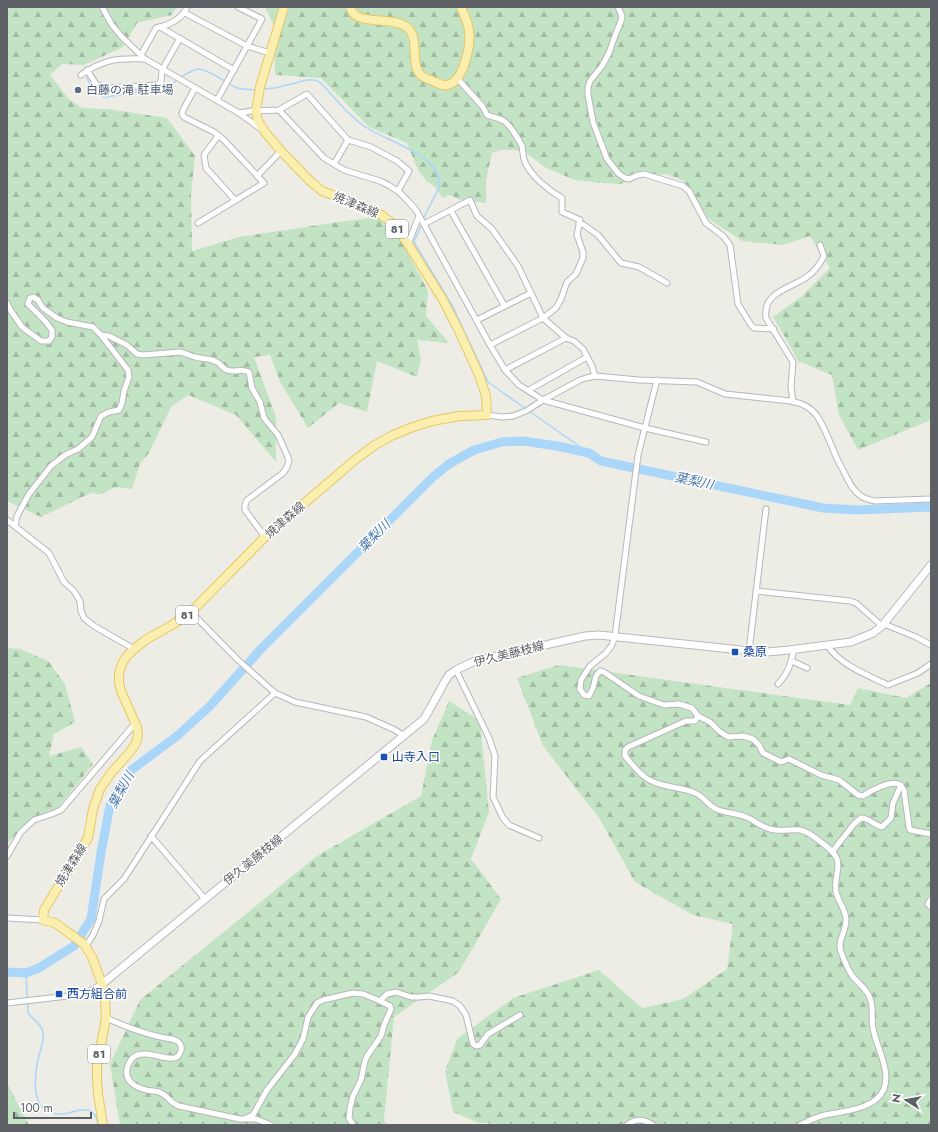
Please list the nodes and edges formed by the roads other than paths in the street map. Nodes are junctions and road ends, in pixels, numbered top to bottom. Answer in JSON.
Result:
{"nodes":[{"id":1,"x":102,"y":7,"type":"edge"},
{"id":2,"x":187,"y":7,"type":"edge"},
{"id":3,"x":238,"y":7,"type":"edge"},
{"id":4,"x":284,"y":7,"type":"edge"},
{"id":5,"x":350,"y":7,"type":"edge"},
{"id":6,"x":461,"y":7,"type":"edge"},
{"id":7,"x":618,"y":7,"type":"edge"},
{"id":8,"x":185,"y":13,"type":"junction"},
{"id":9,"x":160,"y":27,"type":"junction"},
{"id":10,"x":180,"y":38,"type":"junction"},
{"id":11,"x":247,"y":46,"type":"junction"},
{"id":12,"x":270,"y":53,"type":"junction"},
{"id":13,"x":143,"y":57,"type":"junction"},
{"id":14,"x":87,"y":70,"type":"junction"},
{"id":15,"x":162,"y":70,"type":"junction"},
{"id":16,"x":234,"y":70,"type":"junction"},
{"id":17,"x":81,"y":75,"type":"dead end"},
{"id":18,"x":457,"y":78,"type":"junction"},
{"id":19,"x":194,"y":88,"type":"junction"},
{"id":20,"x":217,"y":100,"type":"junction"},
{"id":21,"x":279,"y":110,"type":"junction"},
{"id":22,"x":256,"y":111,"type":"junction"},
{"id":23,"x":239,"y":113,"type":"junction"},
{"id":24,"x":265,"y":132,"type":"junction"},
{"id":25,"x":218,"y":136,"type":"junction"},
{"id":26,"x":348,"y":140,"type":"junction"},
{"id":27,"x":281,"y":151,"type":"junction"},
{"id":28,"x":334,"y":164,"type":"junction"},
{"id":29,"x":257,"y":176,"type":"junction"},
{"id":30,"x":398,"y":191,"type":"junction"},
{"id":31,"x":235,"y":200,"type":"junction"},
{"id":32,"x":450,"y":211,"type":"junction"},
{"id":33,"x":419,"y":216,"type":"junction"},
{"id":34,"x":198,"y":223,"type":"dead end"},
{"id":35,"x":579,"y":223,"type":"junction"},
{"id":36,"x":424,"y":224,"type":"junction"},
{"id":37,"x":408,"y":244,"type":"junction"},
{"id":38,"x":820,"y":244,"type":"dead end"},
{"id":39,"x":667,"y":283,"type":"dead end"},
{"id":40,"x":531,"y":293,"type":"junction"},
{"id":41,"x":7,"y":302,"type":"edge"},
{"id":42,"x":504,"y":305,"type":"junction"},
{"id":43,"x":543,"y":318,"type":"junction"},
{"id":44,"x":477,"y":320,"type":"junction"},
{"id":45,"x":774,"y":329,"type":"junction"},
{"id":46,"x":102,"y":334,"type":"junction"},
{"id":47,"x":566,"y":338,"type":"junction"},
{"id":48,"x":490,"y":345,"type":"junction"},
{"id":49,"x":587,"y":357,"type":"junction"},
{"id":50,"x":505,"y":370,"type":"junction"},
{"id":51,"x":595,"y":376,"type":"junction"},
{"id":52,"x":657,"y":380,"type":"junction"},
{"id":53,"x":528,"y":390,"type":"junction"},
{"id":54,"x":542,"y":400,"type":"junction"},
{"id":55,"x":794,"y":402,"type":"junction"},
{"id":56,"x":487,"y":415,"type":"junction"},
{"id":57,"x":645,"y":428,"type":"junction"},
{"id":58,"x":706,"y":442,"type":"dead end"},
{"id":59,"x":931,"y":499,"type":"edge"},
{"id":60,"x":766,"y":509,"type":"dead end"},
{"id":61,"x":7,"y":520,"type":"edge"},
{"id":62,"x":15,"y":526,"type":"junction"},
{"id":63,"x":265,"y":537,"type":"junction"},
{"id":64,"x":931,"y":566,"type":"edge"},
{"id":65,"x":756,"y":591,"type":"junction"},
{"id":66,"x":191,"y":612,"type":"junction"},
{"id":67,"x":883,"y":625,"type":"junction"},
{"id":68,"x":615,"y":636,"type":"junction"},
{"id":69,"x":826,"y":645,"type":"junction"},
{"id":70,"x":931,"y":645,"type":"edge"},
{"id":71,"x":134,"y":649,"type":"junction"},
{"id":72,"x":794,"y":650,"type":"junction"},
{"id":73,"x":749,"y":651,"type":"junction"},
{"id":74,"x":792,"y":661,"type":"junction"},
{"id":75,"x":931,"y":664,"type":"edge"},
{"id":76,"x":807,"y":668,"type":"dead end"},
{"id":77,"x":456,"y":670,"type":"junction"},
{"id":78,"x":778,"y":684,"type":"dead end"},
{"id":79,"x":275,"y":693,"type":"junction"},
{"id":80,"x":698,"y":716,"type":"junction"},
{"id":81,"x":137,"y":726,"type":"junction"},
{"id":82,"x":404,"y":736,"type":"junction"},
{"id":83,"x":901,"y":785,"type":"junction"},
{"id":84,"x":931,"y":834,"type":"edge"},
{"id":85,"x":151,"y":836,"type":"junction"},
{"id":86,"x":539,"y":838,"type":"dead end"},
{"id":87,"x":832,"y":852,"type":"junction"},
{"id":88,"x":7,"y":856,"type":"edge"},
{"id":89,"x":205,"y":899,"type":"junction"},
{"id":90,"x":931,"y":899,"type":"edge"},
{"id":91,"x":931,"y":907,"type":"edge"},
{"id":92,"x":7,"y":918,"type":"edge"},
{"id":93,"x":43,"y":920,"type":"junction"},
{"id":94,"x":85,"y":945,"type":"junction"},
{"id":95,"x":102,"y":984,"type":"junction"},
{"id":96,"x":380,"y":1001,"type":"junction"},
{"id":97,"x":7,"y":1003,"type":"edge"},
{"id":98,"x":520,"y":1015,"type":"dead end"},
{"id":99,"x":106,"y":1018,"type":"junction"},
{"id":100,"x":244,"y":1119,"type":"junction"},
{"id":101,"x":103,"y":1125,"type":"edge"},
{"id":102,"x":271,"y":1125,"type":"edge"},
{"id":103,"x":353,"y":1125,"type":"edge"},
{"id":104,"x":627,"y":1125,"type":"edge"},
{"id":105,"x":653,"y":1125,"type":"edge"},
{"id":106,"x":800,"y":1125,"type":"edge"}],
"edges":[{"from":1,"to":13,"type":"street"},
{"from":2,"to":8,"type":"street"},
{"from":3,"to":11,"type":"street"},
{"from":4,"to":12,"type":"main road"},
{"from":5,"to":18,"type":"main road"},
{"from":6,"to":18,"type":"main road"},
{"from":7,"to":45,"type":"street"},
{"from":8,"to":9,"type":"street"},
{"from":8,"to":11,"type":"street"},
{"from":9,"to":10,"type":"street"},
{"from":9,"to":13,"type":"street"},
{"from":10,"to":15,"type":"street"},
{"from":10,"to":16,"type":"street"},
{"from":11,"to":12,"type":"street"},
{"from":11,"to":16,"type":"street"},
{"from":12,"to":22,"type":"main road"},
{"from":13,"to":14,"type":"street"},
{"from":13,"to":15,"type":"street"},
{"from":14,"to":15,"type":"street"},
{"from":14,"to":17,"type":"street"},
{"from":15,"to":19,"type":"street"},
{"from":16,"to":20,"type":"street"},
{"from":18,"to":35,"type":"street"},
{"from":19,"to":20,"type":"street"},
{"from":19,"to":25,"type":"street"},
{"from":20,"to":23,"type":"street"},
{"from":21,"to":22,"type":"street"},
{"from":21,"to":26,"type":"street"},
{"from":21,"to":28,"type":"street"},
{"from":22,"to":23,"type":"street"},
{"from":22,"to":24,"type":"main road","name":"焼津森線","number":"81"},
{"from":23,"to":24,"type":"street"},
{"from":24,"to":27,"type":"main road","name":"焼津森線","number":"81"},
{"from":25,"to":29,"type":"street"},
{"from":25,"to":31,"type":"street"},
{"from":26,"to":28,"type":"street"},
{"from":26,"to":30,"type":"street"},
{"from":27,"to":29,"type":"street"},
{"from":27,"to":37,"type":"main road","name":"焼津森線","number":"81"},
{"from":28,"to":30,"type":"street"},
{"from":29,"to":31,"type":"street"},
{"from":30,"to":33,"type":"street"},
{"from":31,"to":34,"type":"street"},
{"from":32,"to":36,"type":"street"},
{"from":32,"to":40,"type":"street"},
{"from":32,"to":42,"type":"street"},
{"from":33,"to":36,"type":"street"},
{"from":33,"to":37,"type":"street"},
{"from":35,"to":39,"type":"street"},
{"from":35,"to":43,"type":"street"},
{"from":36,"to":44,"type":"street"},
{"from":37,"to":56,"type":"main road","name":"焼津森線","number":"81"},
{"from":38,"to":45,"type":"street"},
{"from":40,"to":42,"type":"street"},
{"from":40,"to":43,"type":"street"},
{"from":41,"to":46,"type":"street"},
{"from":42,"to":44,"type":"street"},
{"from":43,"to":47,"type":"street"},
{"from":43,"to":48,"type":"street"},
{"from":44,"to":48,"type":"street"},
{"from":45,"to":55,"type":"street"},
{"from":46,"to":62,"type":"street"},
{"from":46,"to":63,"type":"street"},
{"from":47,"to":49,"type":"street"},
{"from":47,"to":50,"type":"street"},
{"from":48,"to":50,"type":"street"},
{"from":49,"to":51,"type":"street"},
{"from":49,"to":53,"type":"street"},
{"from":50,"to":53,"type":"street"},
{"from":51,"to":52,"type":"street"},
{"from":51,"to":54,"type":"street"},
{"from":52,"to":55,"type":"street"},
{"from":52,"to":57,"type":"street"},
{"from":53,"to":54,"type":"street"},
{"from":54,"to":56,"type":"street"},
{"from":54,"to":57,"type":"street"},
{"from":55,"to":59,"type":"street"},
{"from":56,"to":63,"type":"main road","name":"焼津森線","number":"81"},
{"from":57,"to":58,"type":"street"},
{"from":57,"to":68,"type":"street"},
{"from":60,"to":65,"type":"street"},
{"from":61,"to":62,"type":"street"},
{"from":62,"to":71,"type":"street"},
{"from":63,"to":66,"type":"main road","name":"焼津森線","number":"81"},
{"from":64,"to":67,"type":"main road","name":"伊久美藤枝線"},
{"from":65,"to":67,"type":"street"},
{"from":65,"to":73,"type":"street"},
{"from":66,"to":71,"type":"main road","name":"焼津森線","number":"81"},
{"from":66,"to":79,"type":"street"},
{"from":67,"to":69,"type":"main road","name":"伊久美藤枝線"},
{"from":67,"to":70,"type":"street"},
{"from":68,"to":73,"type":"main road","name":"伊久美藤枝線"},
{"from":68,"to":77,"type":"main road","name":"伊久美藤枝線"},
{"from":68,"to":80,"type":"street"},
{"from":69,"to":72,"type":"main road","name":"伊久美藤枝線"},
{"from":69,"to":75,"type":"street"},
{"from":71,"to":81,"type":"main road","name":"焼津森線","number":"81"},
{"from":72,"to":73,"type":"main road","name":"伊久美藤枝線"},
{"from":72,"to":74,"type":"street"},
{"from":74,"to":76,"type":"street"},
{"from":74,"to":78,"type":"street"},
{"from":77,"to":82,"type":"main road","name":"伊久美藤枝線"},
{"from":77,"to":86,"type":"street"},
{"from":79,"to":82,"type":"street"},
{"from":79,"to":85,"type":"street"},
{"from":80,"to":83,"type":"street"},
{"from":80,"to":87,"type":"street"},
{"from":81,"to":88,"type":"street"},
{"from":81,"to":93,"type":"main road","name":"焼津森線"},
{"from":82,"to":89,"type":"main road","name":"伊久美藤枝線"},
{"from":83,"to":84,"type":"street"},
{"from":83,"to":87,"type":"street"},
{"from":85,"to":89,"type":"street"},
{"from":85,"to":94,"type":"street"},
{"from":87,"to":106,"type":"street"},
{"from":89,"to":95,"type":"main road","name":"伊久美藤枝線"},
{"from":90,"to":91,"type":"street"},
{"from":92,"to":93,"type":"street"},
{"from":93,"to":94,"type":"main road","number":"81"},
{"from":94,"to":95,"type":"main road","number":"81"},
{"from":95,"to":97,"type":"street"},
{"from":95,"to":99,"type":"main road","number":"81"},
{"from":96,"to":98,"type":"street"},
{"from":96,"to":100,"type":"street"},
{"from":96,"to":103,"type":"street"},
{"from":99,"to":100,"type":"street"},
{"from":99,"to":101,"type":"main road","number":"81"},
{"from":100,"to":102,"type":"street"},
{"from":104,"to":105,"type":"street"}]}
